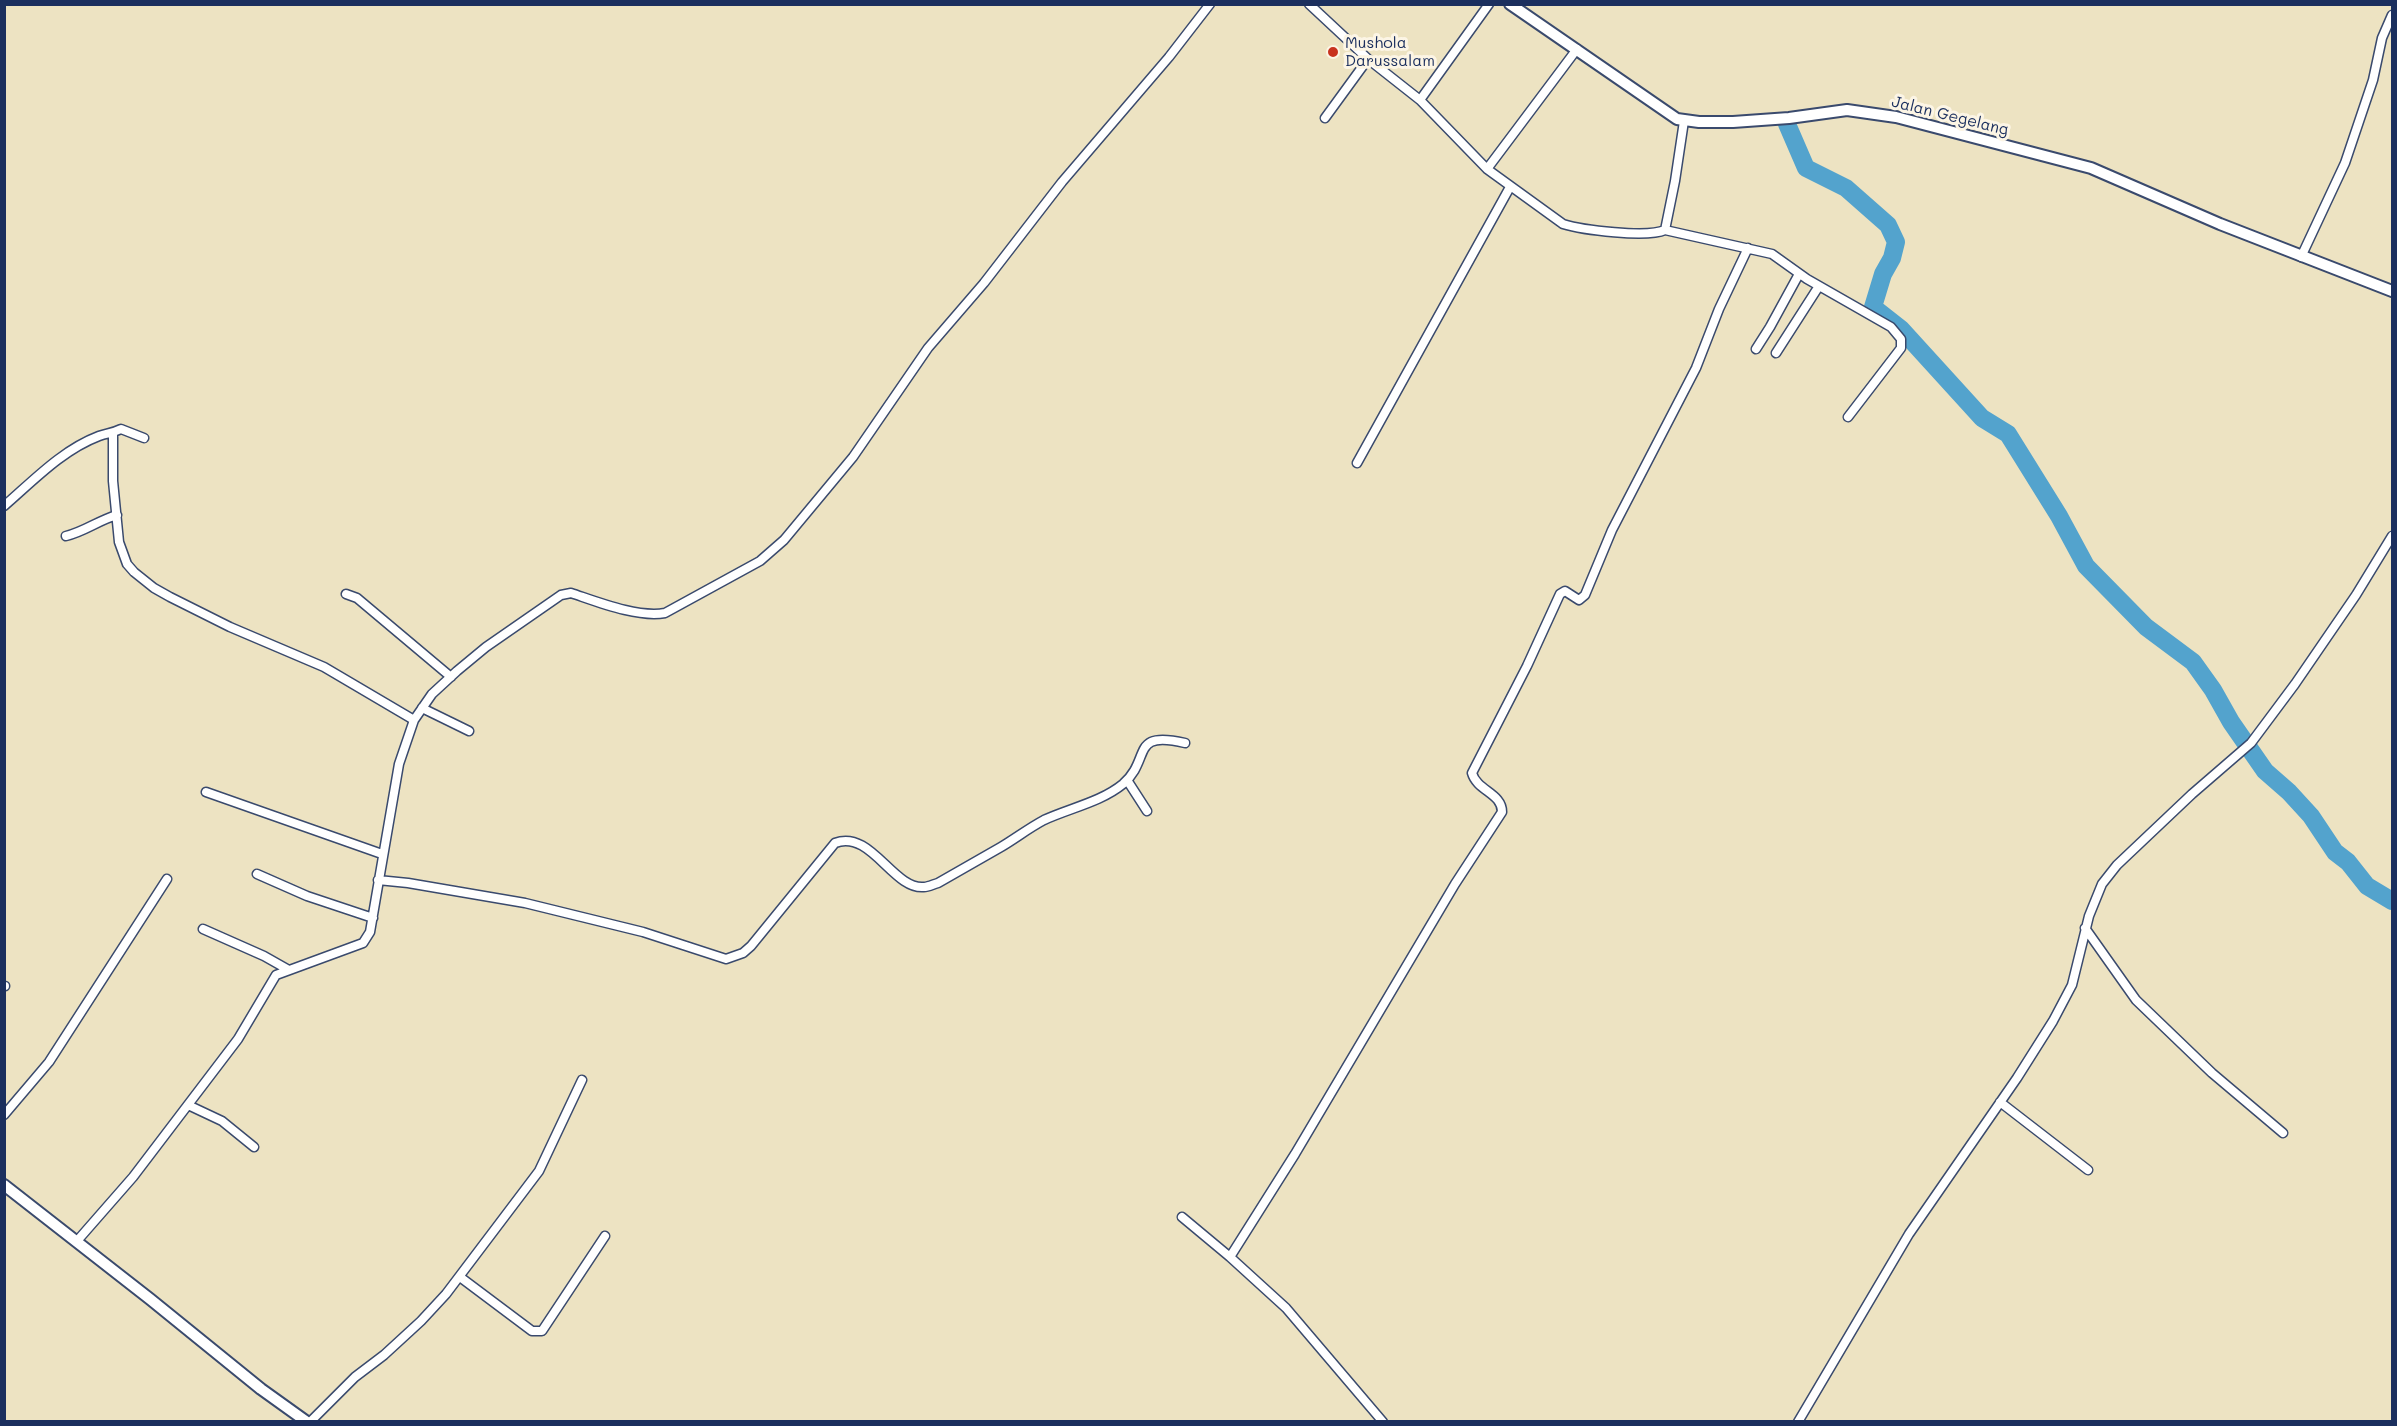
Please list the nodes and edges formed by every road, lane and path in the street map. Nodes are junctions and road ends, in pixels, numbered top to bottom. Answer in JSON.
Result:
{"nodes":[{"id":1,"x":1210,"y":4,"type":"edge"},
{"id":2,"x":1309,"y":4,"type":"edge"},
{"id":3,"x":1489,"y":4,"type":"edge"},
{"id":4,"x":1510,"y":4,"type":"edge"},
{"id":5,"x":2392,"y":15,"type":"edge"},
{"id":6,"x":1577,"y":49,"type":"junction"},
{"id":7,"x":1368,"y":59,"type":"junction"},
{"id":8,"x":1420,"y":100,"type":"junction"},
{"id":9,"x":1325,"y":118,"type":"dead end"},
{"id":10,"x":1684,"y":121,"type":"junction"},
{"id":11,"x":1487,"y":169,"type":"junction"},
{"id":12,"x":1510,"y":187,"type":"junction"},
{"id":13,"x":1665,"y":230,"type":"junction"},
{"id":14,"x":1748,"y":248,"type":"junction"},
{"id":15,"x":2301,"y":257,"type":"junction"},
{"id":16,"x":1799,"y":274,"type":"junction"},
{"id":17,"x":1819,"y":286,"type":"junction"},
{"id":18,"x":2392,"y":291,"type":"edge"},
{"id":19,"x":1756,"y":349,"type":"dead end"},
{"id":20,"x":1776,"y":353,"type":"dead end"},
{"id":21,"x":1848,"y":417,"type":"dead end"},
{"id":22,"x":113,"y":434,"type":"junction"},
{"id":23,"x":144,"y":438,"type":"dead end"},
{"id":24,"x":1357,"y":463,"type":"dead end"},
{"id":25,"x":4,"y":506,"type":"edge"},
{"id":26,"x":117,"y":515,"type":"junction"},
{"id":27,"x":66,"y":536,"type":"dead end"},
{"id":28,"x":2392,"y":536,"type":"edge"},
{"id":29,"x":346,"y":594,"type":"dead end"},
{"id":30,"x":451,"y":677,"type":"junction"},
{"id":31,"x":422,"y":708,"type":"junction"},
{"id":32,"x":414,"y":720,"type":"junction"},
{"id":33,"x":469,"y":730,"type":"dead end"},
{"id":34,"x":1185,"y":743,"type":"dead end"},
{"id":35,"x":1127,"y":780,"type":"junction"},
{"id":36,"x":206,"y":792,"type":"dead end"},
{"id":37,"x":1147,"y":812,"type":"dead end"},
{"id":38,"x":382,"y":854,"type":"junction"},
{"id":39,"x":257,"y":874,"type":"dead end"},
{"id":40,"x":167,"y":879,"type":"dead end"},
{"id":41,"x":378,"y":880,"type":"junction"},
{"id":42,"x":373,"y":918,"type":"junction"},
{"id":43,"x":2085,"y":928,"type":"junction"},
{"id":44,"x":203,"y":929,"type":"dead end"},
{"id":45,"x":287,"y":969,"type":"junction"},
{"id":46,"x":582,"y":1080,"type":"dead end"},
{"id":47,"x":2000,"y":1102,"type":"junction"},
{"id":48,"x":188,"y":1105,"type":"junction"},
{"id":49,"x":4,"y":1115,"type":"edge"},
{"id":50,"x":2283,"y":1133,"type":"dead end"},
{"id":51,"x":254,"y":1147,"type":"dead end"},
{"id":52,"x":2088,"y":1170,"type":"dead end"},
{"id":53,"x":4,"y":1185,"type":"edge"},
{"id":54,"x":1182,"y":1217,"type":"dead end"},
{"id":55,"x":605,"y":1236,"type":"dead end"},
{"id":56,"x":77,"y":1241,"type":"junction"},
{"id":57,"x":1230,"y":1257,"type":"junction"},
{"id":58,"x":460,"y":1277,"type":"junction"},
{"id":59,"x":308,"y":1422,"type":"edge"},
{"id":60,"x":1383,"y":1422,"type":"edge"},
{"id":61,"x":1798,"y":1422,"type":"edge"}],
"edges":[{"from":1,"to":30,"type":"street"},
{"from":2,"to":7,"type":"street"},
{"from":3,"to":8,"type":"street"},
{"from":4,"to":6,"type":"street","name":"Jalan Gegelang"},
{"from":5,"to":15,"type":"street"},
{"from":6,"to":10,"type":"street","name":"Jalan Gegelang"},
{"from":6,"to":11,"type":"street"},
{"from":7,"to":8,"type":"street"},
{"from":7,"to":9,"type":"street"},
{"from":8,"to":11,"type":"street"},
{"from":10,"to":13,"type":"street"},
{"from":10,"to":15,"type":"street","name":"Jalan Gegelang"},
{"from":11,"to":12,"type":"street"},
{"from":12,"to":13,"type":"street"},
{"from":12,"to":24,"type":"street"},
{"from":13,"to":14,"type":"street"},
{"from":14,"to":16,"type":"street"},
{"from":14,"to":57,"type":"street"},
{"from":15,"to":18,"type":"street","name":"Jalan Gegelang"},
{"from":16,"to":17,"type":"street"},
{"from":16,"to":19,"type":"street"},
{"from":17,"to":20,"type":"street"},
{"from":17,"to":21,"type":"street"},
{"from":22,"to":23,"type":"street"},
{"from":22,"to":25,"type":"street"},
{"from":22,"to":26,"type":"street"},
{"from":26,"to":27,"type":"street"},
{"from":26,"to":32,"type":"street"},
{"from":28,"to":43,"type":"street"},
{"from":29,"to":30,"type":"street"},
{"from":30,"to":31,"type":"street"},
{"from":31,"to":32,"type":"street"},
{"from":31,"to":33,"type":"street"},
{"from":32,"to":38,"type":"street"},
{"from":34,"to":35,"type":"street"},
{"from":35,"to":37,"type":"street"},
{"from":35,"to":41,"type":"street"},
{"from":36,"to":38,"type":"street"},
{"from":38,"to":41,"type":"street"},
{"from":39,"to":42,"type":"street"},
{"from":40,"to":49,"type":"street"},
{"from":41,"to":42,"type":"street"},
{"from":42,"to":45,"type":"street"},
{"from":43,"to":47,"type":"street"},
{"from":43,"to":50,"type":"street"},
{"from":44,"to":45,"type":"street"},
{"from":45,"to":48,"type":"street"},
{"from":46,"to":58,"type":"street"},
{"from":47,"to":52,"type":"street"},
{"from":47,"to":61,"type":"street"},
{"from":48,"to":51,"type":"street"},
{"from":48,"to":56,"type":"street"},
{"from":53,"to":56,"type":"street"},
{"from":54,"to":57,"type":"street"},
{"from":55,"to":58,"type":"street"},
{"from":56,"to":59,"type":"street"},
{"from":57,"to":60,"type":"street"},
{"from":58,"to":59,"type":"street"}]}
